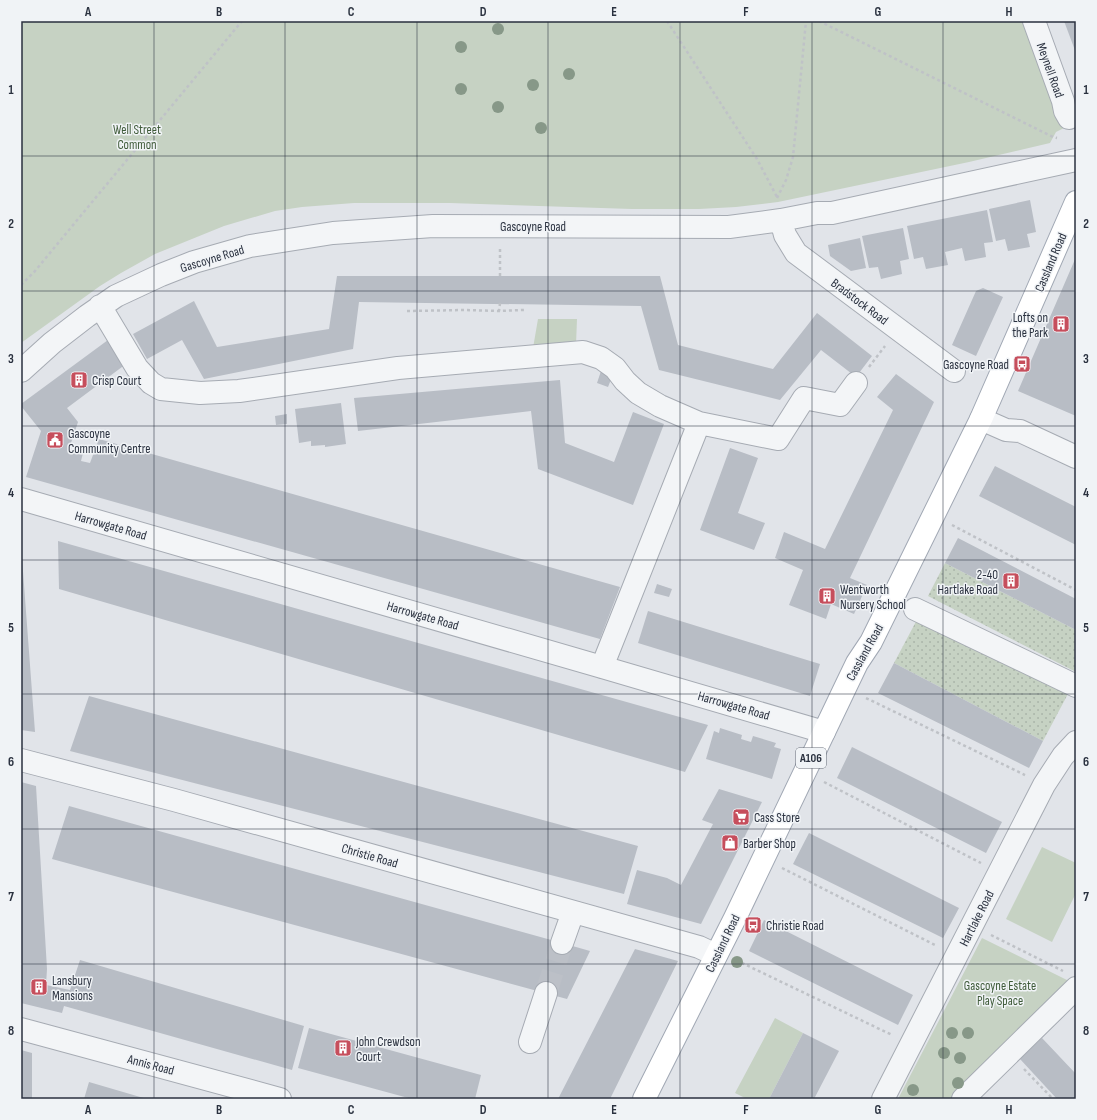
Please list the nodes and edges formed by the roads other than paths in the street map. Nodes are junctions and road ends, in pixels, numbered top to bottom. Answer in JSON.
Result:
{"nodes":[{"id":1,"x":1034,"y":21,"type":"edge"},
{"id":2,"x":1067,"y":114,"type":"dead end"},
{"id":3,"x":1076,"y":160,"type":"edge"},
{"id":4,"x":1076,"y":202,"type":"edge"},
{"id":5,"x":780,"y":211,"type":"junction"},
{"id":6,"x":100,"y":306,"type":"junction"},
{"id":7,"x":21,"y":371,"type":"edge"},
{"id":8,"x":954,"y":371,"type":"dead end"},
{"id":9,"x":856,"y":383,"type":"road end"},
{"id":10,"x":981,"y":419,"type":"junction"},
{"id":11,"x":700,"y":423,"type":"junction"},
{"id":12,"x":1076,"y":456,"type":"edge"},
{"id":13,"x":21,"y":499,"type":"edge"},
{"id":14,"x":915,"y":609,"type":"dead end"},
{"id":15,"x":602,"y":667,"type":"junction"},
{"id":16,"x":1076,"y":686,"type":"edge"},
{"id":17,"x":824,"y":732,"type":"junction"},
{"id":18,"x":1076,"y":742,"type":"edge"},
{"id":19,"x":21,"y":760,"type":"edge"},
{"id":20,"x":573,"y":912,"type":"junction"},
{"id":21,"x":562,"y":943,"type":"tunnel mouth"},
{"id":22,"x":726,"y":956,"type":"junction"},
{"id":23,"x":1071,"y":980,"type":"edge"},
{"id":24,"x":546,"y":993,"type":"tunnel mouth"},
{"id":25,"x":21,"y":1029,"type":"edge"},
{"id":26,"x":530,"y":1042,"type":"dead end"},
{"id":27,"x":280,"y":1099,"type":"edge"},
{"id":28,"x":644,"y":1099,"type":"edge"},
{"id":29,"x":883,"y":1099,"type":"edge"},
{"id":30,"x":963,"y":1099,"type":"edge"}],
"edges":[{"from":1,"to":2,"type":"street","name":"Meynell Road"},
{"from":3,"to":5,"type":"street","name":"Gascoyne Road"},
{"from":4,"to":10,"type":"main road","name":"Cassland Road","number":"A106"},
{"from":5,"to":6,"type":"street","name":"Gascoyne Road"},
{"from":5,"to":8,"type":"street","name":"Bradstock Road"},
{"from":6,"to":7,"type":"street","name":"Gascoyne Road"},
{"from":6,"to":11,"type":"street"},
{"from":9,"to":11,"type":"street"},
{"from":10,"to":12,"type":"street"},
{"from":10,"to":17,"type":"main road","name":"Cassland Road","number":"A106"},
{"from":11,"to":15,"type":"street"},
{"from":13,"to":15,"type":"street","name":"Harrowgate Road"},
{"from":14,"to":16,"type":"street"},
{"from":15,"to":17,"type":"street","name":"Harrowgate Road"},
{"from":17,"to":22,"type":"main road","name":"Cassland Road","number":"A106"},
{"from":18,"to":29,"type":"street","name":"Hartlake Road"},
{"from":19,"to":20,"type":"street","name":"Christie Road"},
{"from":20,"to":21,"type":"street"},
{"from":20,"to":22,"type":"street","name":"Christie Road"},
{"from":22,"to":28,"type":"main road","name":"Cassland Road","number":"A106"},
{"from":23,"to":30,"type":"street"},
{"from":24,"to":26,"type":"street"},
{"from":25,"to":27,"type":"street","name":"Annis Road"}]}
